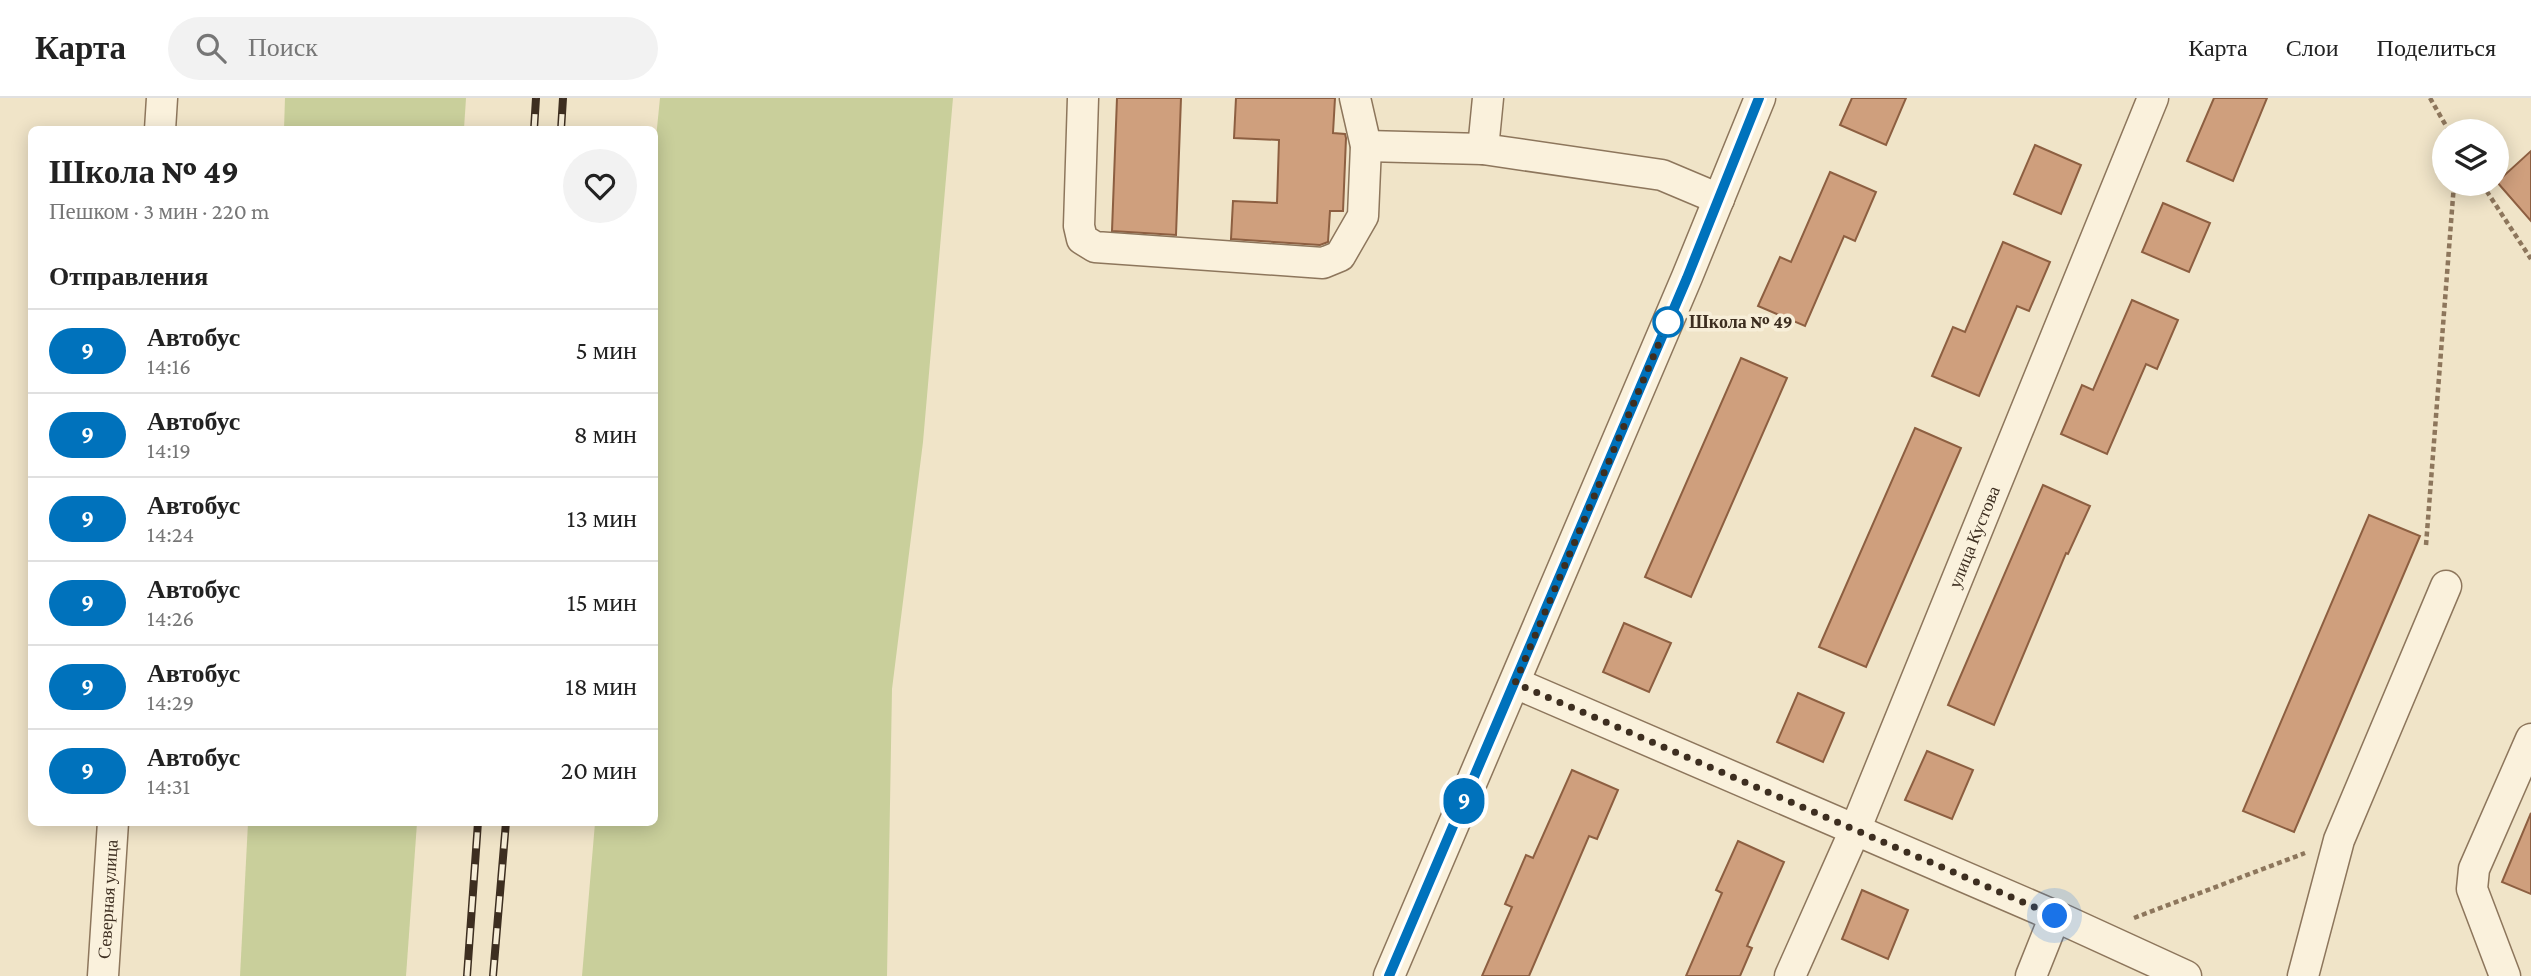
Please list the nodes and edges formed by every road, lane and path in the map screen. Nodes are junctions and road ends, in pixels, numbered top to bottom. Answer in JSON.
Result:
{"nodes":[{"id":1,"x":162,"y":98,"type":"edge"},
{"id":2,"x":1083,"y":98,"type":"edge"},
{"id":3,"x":1355,"y":98,"type":"edge"},
{"id":4,"x":1488,"y":98,"type":"edge"},
{"id":5,"x":1759,"y":98,"type":"edge"},
{"id":6,"x":2153,"y":98,"type":"edge"},
{"id":7,"x":2430,"y":98,"type":"edge"},
{"id":8,"x":2442,"y":119,"type":"edge"},
{"id":9,"x":160,"y":126,"type":"edge"},
{"id":10,"x":1366,"y":146,"type":"junction"},
{"id":11,"x":1483,"y":149,"type":"junction"},
{"id":12,"x":2453,"y":196,"type":"edge"},
{"id":13,"x":2490,"y":196,"type":"edge"},
{"id":14,"x":1719,"y":199,"type":"junction"},
{"id":15,"x":2531,"y":259,"type":"edge"},
{"id":16,"x":2426,"y":545,"type":"dead end"},
{"id":17,"x":2446,"y":586,"type":"dead end"},
{"id":18,"x":1515,"y":683,"type":"junction"},
{"id":19,"x":2531,"y":739,"type":"edge"},
{"id":20,"x":113,"y":826,"type":"edge"},
{"id":21,"x":1855,"y":830,"type":"junction"},
{"id":22,"x":2339,"y":840,"type":"junction"},
{"id":23,"x":2055,"y":916,"type":"junction"},
{"id":24,"x":2094,"y":934,"type":"junction"},
{"id":25,"x":103,"y":976,"type":"edge"},
{"id":26,"x":1389,"y":976,"type":"edge"},
{"id":27,"x":1790,"y":976,"type":"edge"},
{"id":28,"x":2031,"y":976,"type":"edge"},
{"id":29,"x":2186,"y":976,"type":"edge"},
{"id":30,"x":2303,"y":976,"type":"edge"},
{"id":31,"x":2505,"y":976,"type":"edge"}],
"edges":[{"from":1,"to":9,"type":"street"},
{"from":2,"to":10,"type":"street"},
{"from":3,"to":10,"type":"street"},
{"from":4,"to":11,"type":"street"},
{"from":5,"to":14,"type":"street"},
{"from":6,"to":21,"type":"street","name":"улица Кустова"},
{"from":7,"to":8,"type":"path"},
{"from":10,"to":11,"type":"street"},
{"from":11,"to":14,"type":"street"},
{"from":12,"to":16,"type":"path"},
{"from":13,"to":15,"type":"path"},
{"from":14,"to":18,"type":"street"},
{"from":17,"to":22,"type":"street"},
{"from":18,"to":21,"type":"street"},
{"from":18,"to":26,"type":"street"},
{"from":19,"to":31,"type":"street"},
{"from":20,"to":25,"type":"street","name":"Северная улица"},
{"from":21,"to":23,"type":"street"},
{"from":21,"to":27,"type":"street","name":"улица Кустова"},
{"from":22,"to":24,"type":"path"},
{"from":22,"to":30,"type":"street"},
{"from":23,"to":24,"type":"street"},
{"from":23,"to":28,"type":"street"},
{"from":24,"to":29,"type":"street"}]}
